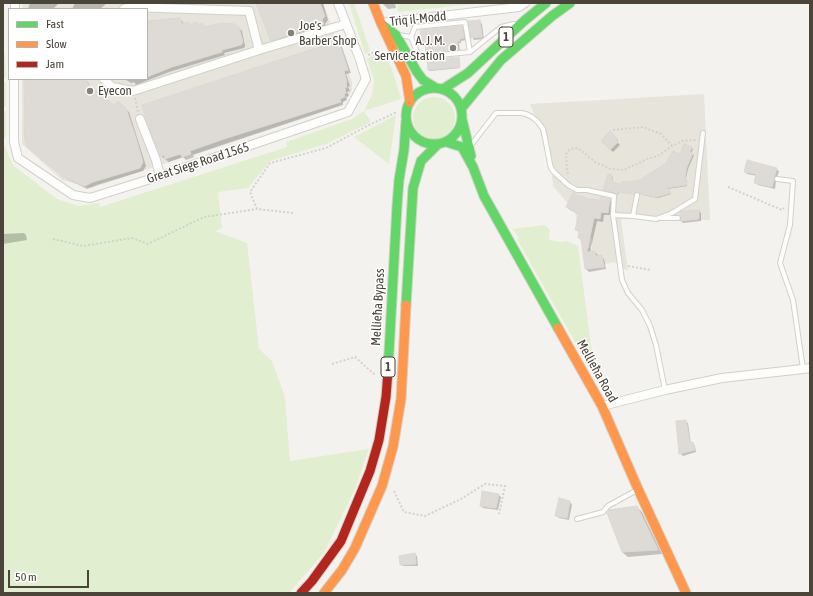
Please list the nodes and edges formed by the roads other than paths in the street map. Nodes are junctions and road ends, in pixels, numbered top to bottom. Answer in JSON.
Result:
{"nodes":[{"id":1,"x":338,"y":3,"type":"edge"},
{"id":2,"x":373,"y":3,"type":"edge"},
{"id":3,"x":546,"y":3,"type":"edge"},
{"id":4,"x":570,"y":3,"type":"edge"},
{"id":5,"x":521,"y":4,"type":"edge"},
{"id":6,"x":249,"y":7,"type":"edge"},
{"id":7,"x":126,"y":8,"type":"edge"},
{"id":8,"x":524,"y":21,"type":"junction"},
{"id":9,"x":381,"y":23,"type":"junction"},
{"id":10,"x":346,"y":24,"type":"junction"},
{"id":11,"x":396,"y":35,"type":"junction"},
{"id":12,"x":411,"y":37,"type":"junction"},
{"id":13,"x":259,"y":50,"type":"junction"},
{"id":14,"x":470,"y":52,"type":"junction"},
{"id":15,"x":14,"y":80,"type":"edge"},
{"id":16,"x":105,"y":80,"type":"edge"},
{"id":17,"x":439,"y":89,"type":"junction"},
{"id":18,"x":409,"y":105,"type":"junction"},
{"id":19,"x":462,"y":114,"type":"junction"},
{"id":20,"x":140,"y":119,"type":"road end"},
{"id":21,"x":406,"y":121,"type":"junction"},
{"id":22,"x":703,"y":133,"type":"dead end"},
{"id":23,"x":442,"y":143,"type":"junction"},
{"id":24,"x":470,"y":147,"type":"junction"},
{"id":25,"x":473,"y":167,"type":"junction"},
{"id":26,"x":160,"y":176,"type":"junction"},
{"id":27,"x":777,"y":178,"type":"dead end"},
{"id":28,"x":637,"y":195,"type":"dead end"},
{"id":29,"x":613,"y":215,"type":"junction"},
{"id":30,"x":633,"y":216,"type":"junction"},
{"id":31,"x":678,"y":218,"type":"dead end"},
{"id":32,"x":656,"y":219,"type":"junction"},
{"id":33,"x":807,"y":368,"type":"edge"},
{"id":34,"x":664,"y":390,"type":"junction"},
{"id":35,"x":602,"y":406,"type":"junction"},
{"id":36,"x":638,"y":489,"type":"junction"},
{"id":37,"x":577,"y":519,"type":"dead end"},
{"id":38,"x":301,"y":593,"type":"edge"},
{"id":39,"x":324,"y":593,"type":"edge"},
{"id":40,"x":686,"y":593,"type":"edge"}],
"edges":[{"from":1,"to":10,"type":"street","name":"Great Siege Road 1565"},
{"from":2,"to":9,"type":"main road"},
{"from":3,"to":8,"type":"main road","number":"1"},
{"from":4,"to":19,"type":"main road","number":"1"},
{"from":5,"to":9,"type":"street","name":"Triq il-Modd"},
{"from":6,"to":7,"type":"street"},
{"from":6,"to":13,"type":"street"},
{"from":8,"to":14,"type":"lane"},
{"from":8,"to":17,"type":"main road","number":"1"},
{"from":9,"to":11,"type":"main road"},
{"from":9,"to":18,"type":"main road"},
{"from":10,"to":13,"type":"street"},
{"from":10,"to":26,"type":"street","name":"Great Siege Road 1565"},
{"from":11,"to":12,"type":"lane"},
{"from":11,"to":17,"type":"main road"},
{"from":12,"to":14,"type":"lane"},
{"from":12,"to":14,"type":"lane"},
{"from":13,"to":16,"type":"street"},
{"from":15,"to":26,"type":"street","name":"Great Siege Road 1565"},
{"from":17,"to":18,"type":"main road"},
{"from":17,"to":19,"type":"main road"},
{"from":18,"to":21,"type":"main road"},
{"from":19,"to":23,"type":"main road"},
{"from":19,"to":24,"type":"main road","name":"Mellieħa Road"},
{"from":20,"to":26,"type":"street"},
{"from":21,"to":23,"type":"main road"},
{"from":21,"to":38,"type":"main road","name":"Mellieħa Bypass","number":"1"},
{"from":22,"to":32,"type":"lane"},
{"from":23,"to":25,"type":"main road","name":"Mellieħa Road"},
{"from":23,"to":39,"type":"main road","number":"1"},
{"from":24,"to":25,"type":"main road","name":"Mellieħa Road"},
{"from":24,"to":29,"type":"lane"},
{"from":25,"to":35,"type":"main road","name":"Mellieħa Road"},
{"from":27,"to":33,"type":"lane"},
{"from":28,"to":30,"type":"lane"},
{"from":29,"to":30,"type":"lane"},
{"from":29,"to":34,"type":"lane"},
{"from":30,"to":32,"type":"lane"},
{"from":31,"to":32,"type":"lane"},
{"from":33,"to":34,"type":"street"},
{"from":34,"to":35,"type":"street"},
{"from":35,"to":36,"type":"main road","name":"Mellieħa Road"},
{"from":36,"to":37,"type":"lane"},
{"from":36,"to":40,"type":"main road","name":"Mellieħa Road"}]}
